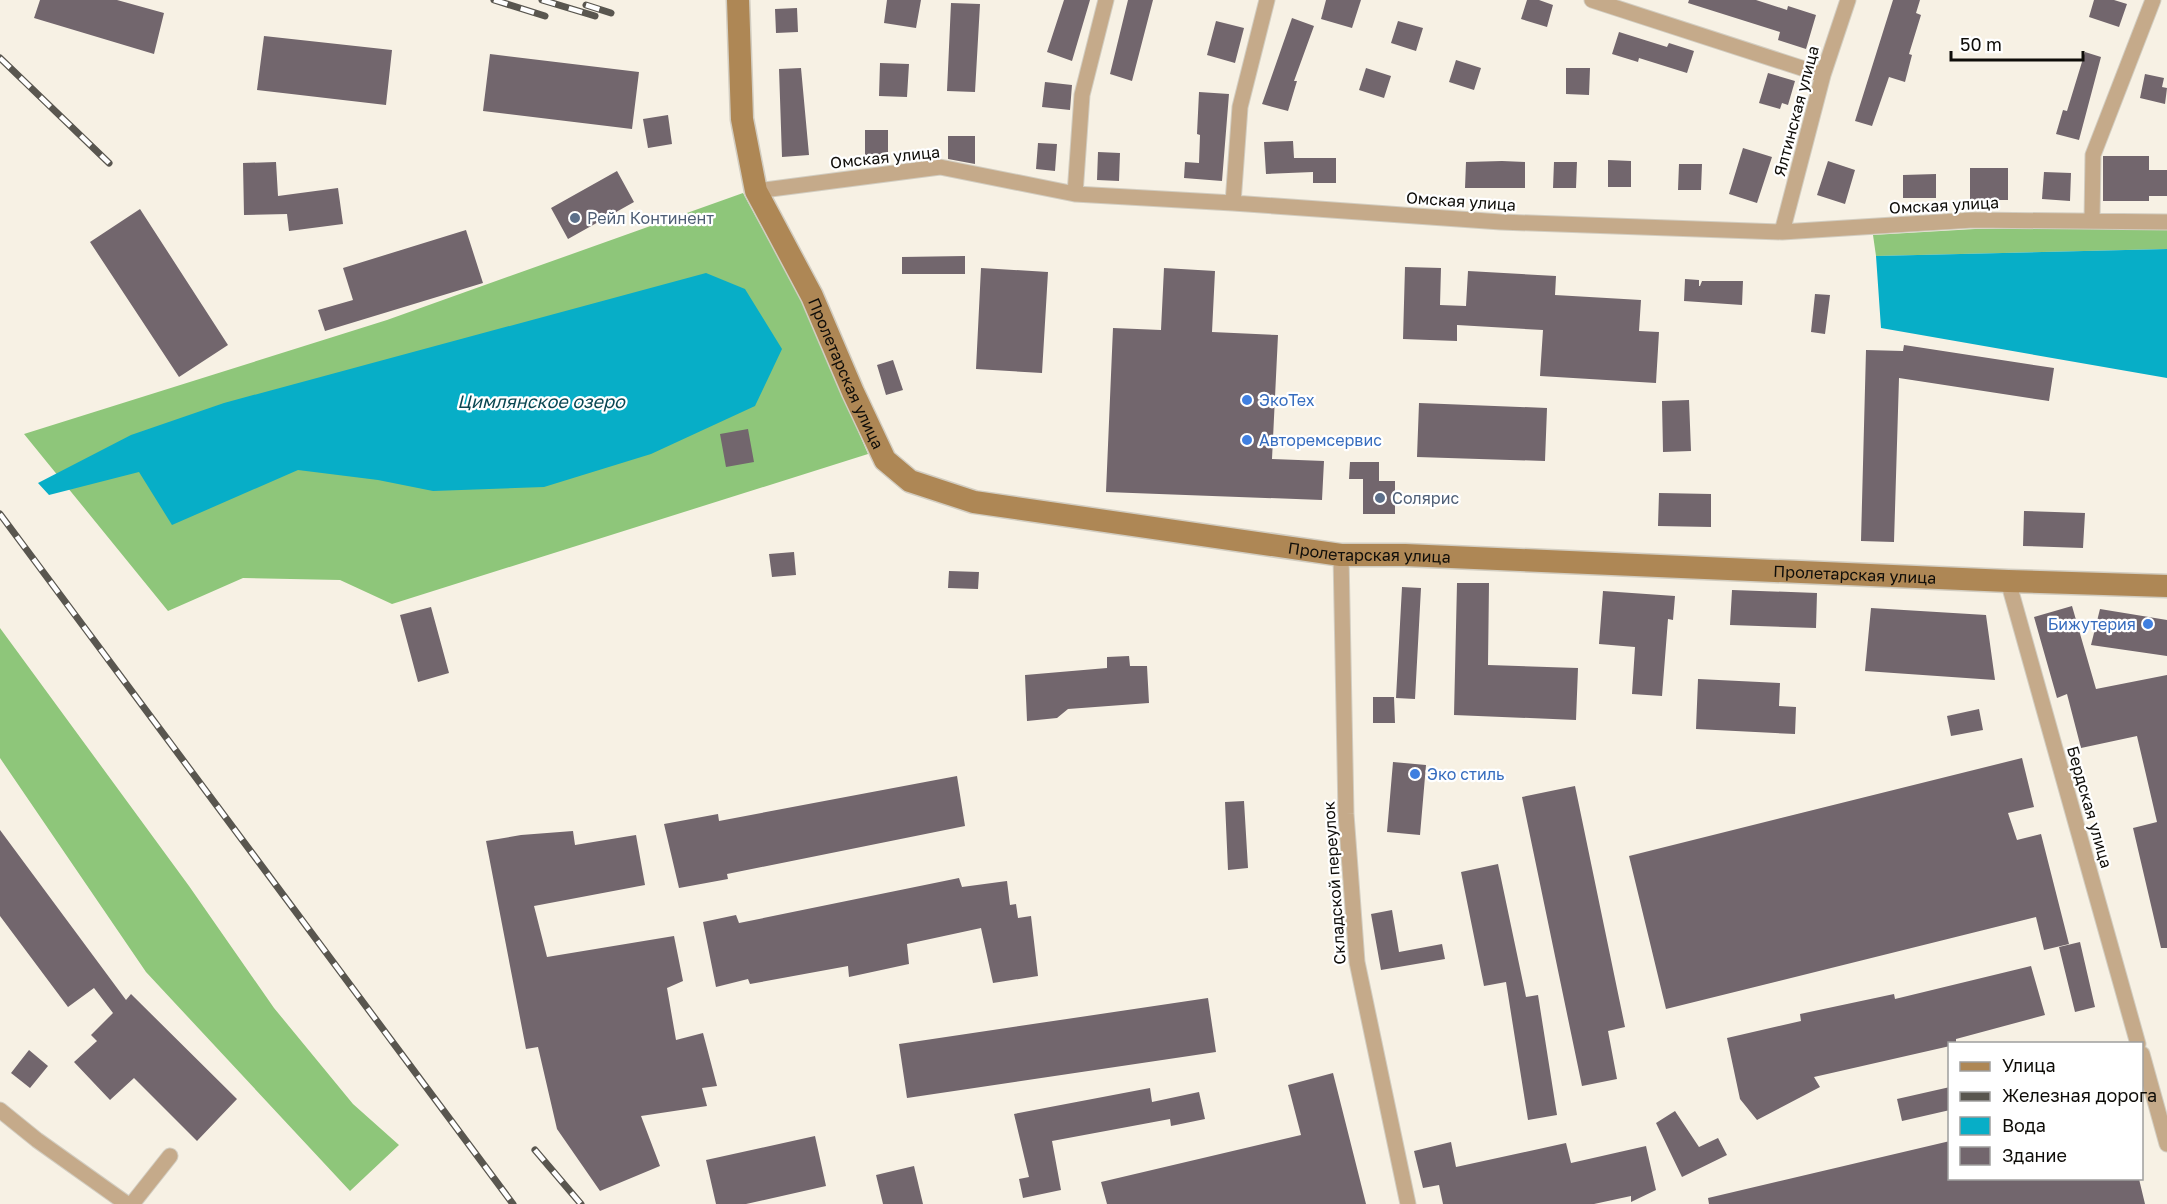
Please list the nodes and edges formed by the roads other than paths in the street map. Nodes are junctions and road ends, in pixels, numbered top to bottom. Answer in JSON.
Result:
{"nodes":[{"id":1,"x":738,"y":0,"type":"edge"},
{"id":2,"x":1106,"y":0,"type":"edge"},
{"id":3,"x":1267,"y":0,"type":"edge"},
{"id":4,"x":1592,"y":0,"type":"edge"},
{"id":5,"x":1848,"y":0,"type":"edge"},
{"id":6,"x":2152,"y":0,"type":"edge"},
{"id":7,"x":1823,"y":75,"type":"junction"},
{"id":8,"x":756,"y":191,"type":"junction"},
{"id":9,"x":1075,"y":194,"type":"junction"},
{"id":10,"x":1233,"y":203,"type":"junction"},
{"id":11,"x":2092,"y":220,"type":"junction"},
{"id":12,"x":2167,"y":222,"type":"edge"},
{"id":13,"x":1782,"y":232,"type":"junction"},
{"id":14,"x":1341,"y":555,"type":"junction"},
{"id":15,"x":2008,"y":581,"type":"junction"},
{"id":16,"x":2167,"y":586,"type":"edge"},
{"id":17,"x":2137,"y":1042,"type":"edge"},
{"id":18,"x":2143,"y":1058,"type":"edge"},
{"id":19,"x":0,"y":1110,"type":"edge"},
{"id":20,"x":2167,"y":1144,"type":"edge"},
{"id":21,"x":170,"y":1156,"type":"dead end"},
{"id":22,"x":130,"y":1204,"type":"edge"},
{"id":23,"x":1407,"y":1204,"type":"edge"}],
"edges":[{"from":1,"to":8,"type":"street","name":"Пролетарская улица"},
{"from":2,"to":9,"type":"street"},
{"from":3,"to":10,"type":"street"},
{"from":4,"to":7,"type":"street"},
{"from":5,"to":7,"type":"street","name":"Ялтинская улица"},
{"from":6,"to":11,"type":"street"},
{"from":7,"to":13,"type":"street","name":"Ялтинская улица"},
{"from":8,"to":9,"type":"street","name":"Омская улица"},
{"from":8,"to":14,"type":"street","name":"Пролетарская улица"},
{"from":9,"to":10,"type":"street","name":"Омская улица"},
{"from":10,"to":13,"type":"street","name":"Омская улица"},
{"from":11,"to":12,"type":"street","name":"Омская улица"},
{"from":11,"to":13,"type":"street","name":"Омская улица"},
{"from":14,"to":15,"type":"street","name":"Пролетарская улица"},
{"from":14,"to":23,"type":"street","name":"Складской переулок"},
{"from":15,"to":16,"type":"street","name":"Пролетарская улица"},
{"from":15,"to":17,"type":"street","name":"Бердская улица"},
{"from":18,"to":20,"type":"street"},
{"from":19,"to":22,"type":"street"},
{"from":21,"to":22,"type":"street"}]}
